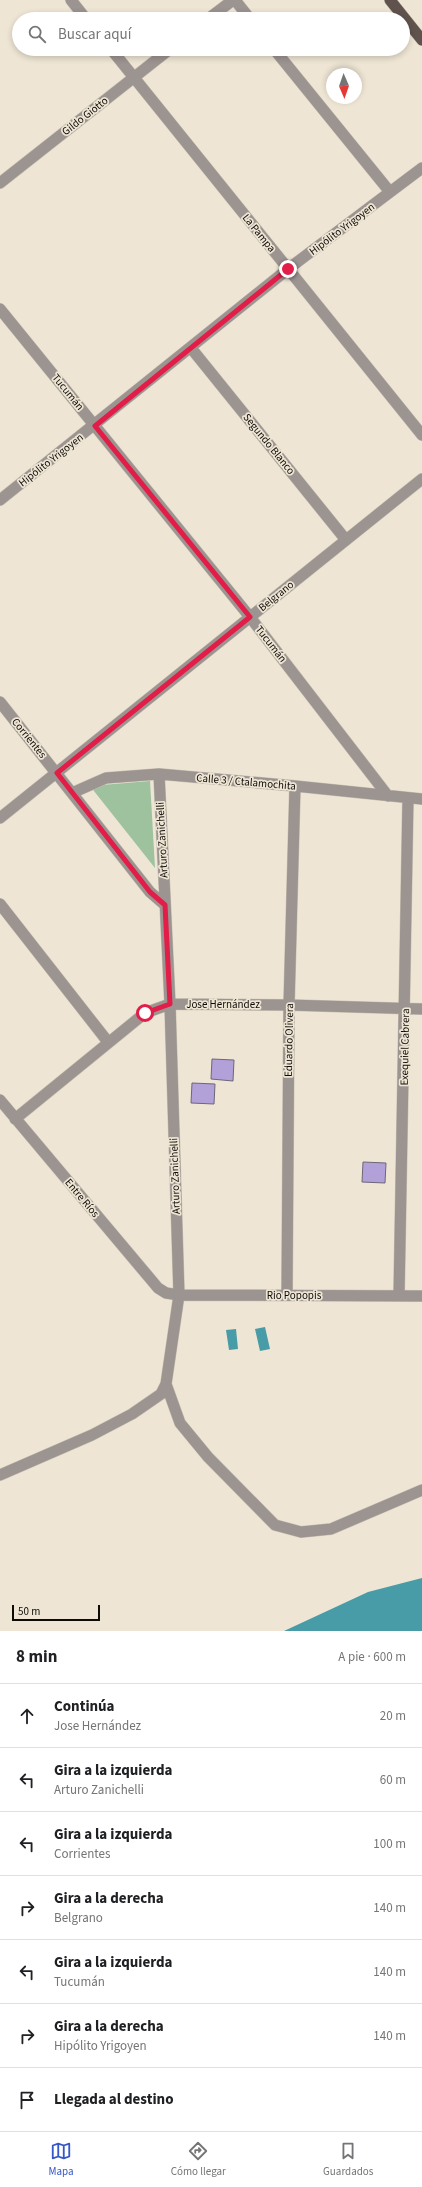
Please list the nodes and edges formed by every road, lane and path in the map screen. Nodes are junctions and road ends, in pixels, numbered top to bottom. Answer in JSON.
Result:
{"nodes":[{"id":1,"x":71,"y":0,"type":"edge"},
{"id":2,"x":234,"y":0,"type":"edge"},
{"id":3,"x":390,"y":0,"type":"edge"},
{"id":4,"x":80,"y":12,"type":"edge"},
{"id":5,"x":218,"y":12,"type":"edge"},
{"id":6,"x":244,"y":12,"type":"edge"},
{"id":7,"x":400,"y":12,"type":"edge"},
{"id":8,"x":410,"y":25,"type":"edge"},
{"id":9,"x":422,"y":40,"type":"edge"},
{"id":10,"x":116,"y":56,"type":"edge"},
{"id":11,"x":161,"y":56,"type":"edge"},
{"id":12,"x":280,"y":56,"type":"edge"},
{"id":13,"x":133,"y":77,"type":"junction"},
{"id":14,"x":422,"y":168,"type":"edge"},
{"id":15,"x":0,"y":183,"type":"edge"},
{"id":16,"x":390,"y":192,"type":"junction"},
{"id":17,"x":288,"y":269,"type":"junction"},
{"id":18,"x":0,"y":309,"type":"edge"},
{"id":19,"x":191,"y":348,"type":"junction"},
{"id":20,"x":95,"y":426,"type":"junction"},
{"id":21,"x":422,"y":435,"type":"edge"},
{"id":22,"x":422,"y":480,"type":"edge"},
{"id":23,"x":0,"y":500,"type":"edge"},
{"id":24,"x":346,"y":540,"type":"junction"},
{"id":25,"x":250,"y":617,"type":"junction"},
{"id":26,"x":0,"y":702,"type":"edge"},
{"id":27,"x":57,"y":773,"type":"junction"},
{"id":28,"x":159,"y":774,"type":"junction"},
{"id":29,"x":295,"y":786,"type":"junction"},
{"id":30,"x":72,"y":793,"type":"junction"},
{"id":31,"x":388,"y":796,"type":"junction"},
{"id":32,"x":416,"y":797,"type":"edge"},
{"id":33,"x":0,"y":818,"type":"edge"},
{"id":34,"x":0,"y":904,"type":"edge"},
{"id":35,"x":165,"y":905,"type":"junction"},
{"id":36,"x":170,"y":1004,"type":"junction"},
{"id":37,"x":289,"y":1005,"type":"junction"},
{"id":38,"x":406,"y":1008,"type":"junction"},
{"id":39,"x":422,"y":1009,"type":"edge"},
{"id":40,"x":108,"y":1042,"type":"junction"},
{"id":41,"x":0,"y":1100,"type":"edge"},
{"id":42,"x":15,"y":1119,"type":"junction"},
{"id":43,"x":166,"y":1293,"type":"joint"},
{"id":44,"x":287,"y":1294,"type":"junction"},
{"id":45,"x":179,"y":1295,"type":"junction"},
{"id":46,"x":399,"y":1296,"type":"junction"},
{"id":47,"x":422,"y":1296,"type":"edge"},
{"id":48,"x":166,"y":1384,"type":"junction"},
{"id":49,"x":0,"y":1475,"type":"edge"},
{"id":50,"x":422,"y":1490,"type":"edge"}],
"edges":[{"from":1,"to":4,"type":"street"},
{"from":2,"to":5,"type":"street"},
{"from":2,"to":6,"type":"street"},
{"from":3,"to":7,"type":"main road"},
{"from":8,"to":9,"type":"main road"},
{"from":10,"to":13,"type":"street","name":"La Pampa"},
{"from":11,"to":13,"type":"street","name":"Gildo Giotto"},
{"from":12,"to":16,"type":"street"},
{"from":13,"to":15,"type":"street","name":"Gildo Giotto"},
{"from":13,"to":17,"type":"street","name":"La Pampa"},
{"from":14,"to":16,"type":"street","name":"Hipólito Yrigoyen"},
{"from":16,"to":17,"type":"street","name":"Hipólito Yrigoyen"},
{"from":17,"to":19,"type":"street","name":"Hipólito Yrigoyen"},
{"from":17,"to":21,"type":"street","name":"La Pampa"},
{"from":18,"to":20,"type":"street","name":"Tucumán"},
{"from":19,"to":20,"type":"street","name":"Hipólito Yrigoyen"},
{"from":19,"to":24,"type":"street","name":"Segundo Blanco"},
{"from":20,"to":23,"type":"street","name":"Hipólito Yrigoyen"},
{"from":20,"to":25,"type":"street","name":"Tucumán"},
{"from":22,"to":24,"type":"street","name":"Belgrano"},
{"from":24,"to":25,"type":"street","name":"Belgrano"},
{"from":25,"to":27,"type":"street","name":"Belgrano"},
{"from":25,"to":31,"type":"street","name":"Tucumán"},
{"from":26,"to":27,"type":"street","name":"Corrientes"},
{"from":27,"to":30,"type":"street","name":"Corrientes"},
{"from":27,"to":33,"type":"street","name":"Belgrano"},
{"from":28,"to":29,"type":"street","name":"Calle 3 / Ctalamochita"},
{"from":28,"to":30,"type":"street","name":"Calle 3 / Ctalamochita"},
{"from":28,"to":35,"type":"street","name":"Arturo Zanichelli"},
{"from":29,"to":31,"type":"street","name":"Calle 3 / Ctalamochita"},
{"from":29,"to":37,"type":"street","name":"Eduardo Olivera"},
{"from":30,"to":35,"type":"street","name":"Corrientes"},
{"from":31,"to":32,"type":"street","name":"Calle 3 / Ctalamochita"},
{"from":32,"to":38,"type":"street","name":"Exequiel Cabrera"},
{"from":34,"to":40,"type":"street"},
{"from":35,"to":36,"type":"street","name":"Arturo Zanichelli"},
{"from":36,"to":37,"type":"street","name":"Jose Hernández"},
{"from":36,"to":40,"type":"street","name":"Jose Hernández"},
{"from":36,"to":45,"type":"street","name":"Arturo Zanichelli"},
{"from":37,"to":38,"type":"street","name":"Jose Hernández"},
{"from":37,"to":44,"type":"street","name":"Eduardo Olivera"},
{"from":38,"to":39,"type":"street","name":"Jose Hernández"},
{"from":38,"to":46,"type":"street","name":"Exequiel Cabrera"},
{"from":40,"to":42,"type":"street","name":"Jose Hernández"},
{"from":41,"to":42,"type":"street","name":"Entre Ríos"},
{"from":42,"to":43,"type":"street","name":"Entre Ríos"},
{"from":43,"to":45,"type":"street","name":"Rio Popopis"},
{"from":44,"to":45,"type":"street","name":"Rio Popopis"},
{"from":44,"to":46,"type":"street","name":"Rio Popopis"},
{"from":45,"to":48,"type":"street","name":"Arturo Zanichelli"},
{"from":46,"to":47,"type":"street","name":"Rio Popopis"},
{"from":48,"to":49,"type":"street"},
{"from":48,"to":50,"type":"street"}]}
